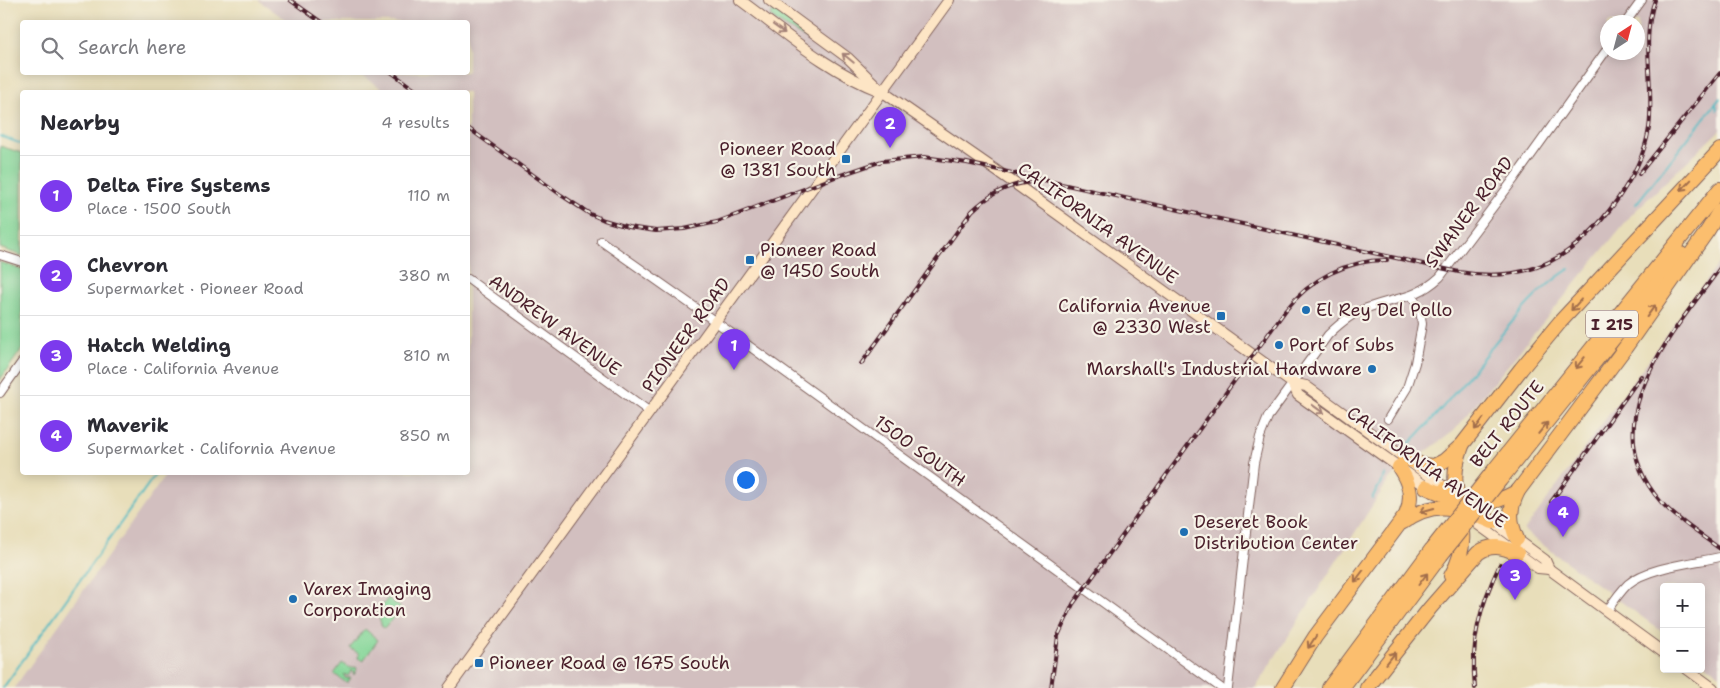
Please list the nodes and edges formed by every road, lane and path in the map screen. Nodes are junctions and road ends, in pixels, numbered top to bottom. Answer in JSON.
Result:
{"nodes":[{"id":1,"x":740,"y":0,"type":"edge"},
{"id":2,"x":760,"y":0,"type":"edge"},
{"id":3,"x":769,"y":0,"type":"edge"},
{"id":4,"x":949,"y":0,"type":"edge"},
{"id":5,"x":1642,"y":0,"type":"edge"},
{"id":6,"x":753,"y":10,"type":"junction"},
{"id":7,"x":1631,"y":15,"type":"edge"},
{"id":8,"x":1600,"y":59,"type":"edge"},
{"id":9,"x":883,"y":92,"type":"junction"},
{"id":10,"x":1720,"y":150,"type":"edge"},
{"id":11,"x":1720,"y":188,"type":"edge"},
{"id":12,"x":1720,"y":204,"type":"edge"},
{"id":13,"x":1720,"y":210,"type":"edge"},
{"id":14,"x":601,"y":241,"type":"dead end"},
{"id":15,"x":0,"y":255,"type":"edge"},
{"id":16,"x":20,"y":261,"type":"edge"},
{"id":17,"x":470,"y":280,"type":"edge"},
{"id":18,"x":1412,"y":296,"type":"junction"},
{"id":19,"x":716,"y":322,"type":"junction"},
{"id":20,"x":20,"y":365,"type":"edge"},
{"id":21,"x":1292,"y":383,"type":"junction"},
{"id":22,"x":0,"y":393,"type":"edge"},
{"id":23,"x":650,"y":412,"type":"junction"},
{"id":24,"x":1388,"y":419,"type":"dead end"},
{"id":25,"x":1462,"y":445,"type":"junction"},
{"id":26,"x":1402,"y":462,"type":"junction"},
{"id":27,"x":1496,"y":477,"type":"junction"},
{"id":28,"x":1426,"y":487,"type":"joint"},
{"id":29,"x":1518,"y":491,"type":"junction"},
{"id":30,"x":1458,"y":501,"type":"junction"},
{"id":31,"x":1494,"y":522,"type":"joint"},
{"id":32,"x":1477,"y":523,"type":"joint"},
{"id":33,"x":1400,"y":524,"type":"junction"},
{"id":34,"x":1517,"y":546,"type":"junction"},
{"id":35,"x":1437,"y":552,"type":"junction"},
{"id":36,"x":1720,"y":557,"type":"edge"},
{"id":37,"x":1430,"y":608,"type":"junction"},
{"id":38,"x":1607,"y":611,"type":"junction"},
{"id":39,"x":1660,"y":649,"type":"edge"},
{"id":40,"x":1692,"y":673,"type":"edge"},
{"id":41,"x":449,"y":688,"type":"edge"},
{"id":42,"x":1220,"y":688,"type":"edge"},
{"id":43,"x":1228,"y":688,"type":"edge"},
{"id":44,"x":1283,"y":688,"type":"edge"},
{"id":45,"x":1329,"y":688,"type":"edge"},
{"id":46,"x":1342,"y":688,"type":"edge"},
{"id":47,"x":1367,"y":688,"type":"edge"},
{"id":48,"x":1713,"y":688,"type":"edge"}],
"edges":[{"from":1,"to":6,"type":"main road","name":"CALIFORNIA AVENUE"},
{"from":2,"to":6,"type":"main road"},
{"from":9,"to":3,"type":"main road","name":"CALIFORNIA AVENUE","one_way":true},
{"from":4,"to":9,"type":"main road","name":"PIONEER ROAD"},
{"from":5,"to":7,"type":"street"},
{"from":6,"to":9,"type":"main road","name":"CALIFORNIA AVENUE","one_way":true},
{"from":8,"to":18,"type":"street","name":"SWANER ROAD"},
{"from":9,"to":19,"type":"main road","name":"PIONEER ROAD"},
{"from":9,"to":21,"type":"main road","name":"CALIFORNIA AVENUE"},
{"from":10,"to":25,"type":"highway","one_way":true},
{"from":11,"to":27,"type":"highway","name":"BELT ROUTE","number":"I 215","one_way":true},
{"from":27,"to":12,"type":"highway","name":"BELT ROUTE","number":"I 215","one_way":true},
{"from":29,"to":13,"type":"highway","one_way":true},
{"from":14,"to":19,"type":"street","name":"1500 SOUTH"},
{"from":15,"to":16,"type":"street"},
{"from":17,"to":23,"type":"street","name":"ANDREW AVENUE"},
{"from":18,"to":21,"type":"street","name":"SWANER ROAD"},
{"from":18,"to":24,"type":"street"},
{"from":19,"to":23,"type":"main road","name":"PIONEER ROAD"},
{"from":19,"to":42,"type":"street","name":"1500 SOUTH"},
{"from":20,"to":22,"type":"street"},
{"from":21,"to":26,"type":"main road","name":"CALIFORNIA AVENUE"},
{"from":21,"to":43,"type":"street","name":"SWANER ROAD"},
{"from":23,"to":41,"type":"main road","name":"PIONEER ROAD"},
{"from":25,"to":26,"type":"highway"},
{"from":25,"to":30,"type":"highway"},
{"from":26,"to":28,"type":"main road","name":"CALIFORNIA AVENUE"},
{"from":26,"to":30,"type":"main road","name":"CALIFORNIA AVENUE"},
{"from":26,"to":33,"type":"highway"},
{"from":27,"to":35,"type":"highway","name":"BELT ROUTE","number":"I 215","bridge":true},
{"from":28,"to":30,"type":"highway"},
{"from":29,"to":30,"type":"highway"},
{"from":29,"to":34,"type":"highway"},
{"from":30,"to":31,"type":"highway"},
{"from":30,"to":32,"type":"highway"},
{"from":30,"to":33,"type":"highway","one_way":true},
{"from":30,"to":37,"type":"highway"},
{"from":31,"to":34,"type":"main road","name":"CALIFORNIA AVENUE"},
{"from":32,"to":34,"type":"main road","name":"CALIFORNIA AVENUE"},
{"from":33,"to":44,"type":"highway","one_way":true},
{"from":34,"to":37,"type":"highway"},
{"from":34,"to":38,"type":"main road","name":"CALIFORNIA AVENUE"},
{"from":35,"to":45,"type":"highway","name":"BELT ROUTE","number":"I 215"},
{"from":46,"to":35,"type":"highway","name":"BELT ROUTE","number":"I 215","one_way":true},
{"from":36,"to":38,"type":"street"},
{"from":47,"to":37,"type":"highway","one_way":true},
{"from":38,"to":39,"type":"main road","name":"CALIFORNIA AVENUE"},
{"from":40,"to":48,"type":"main road"}]}
